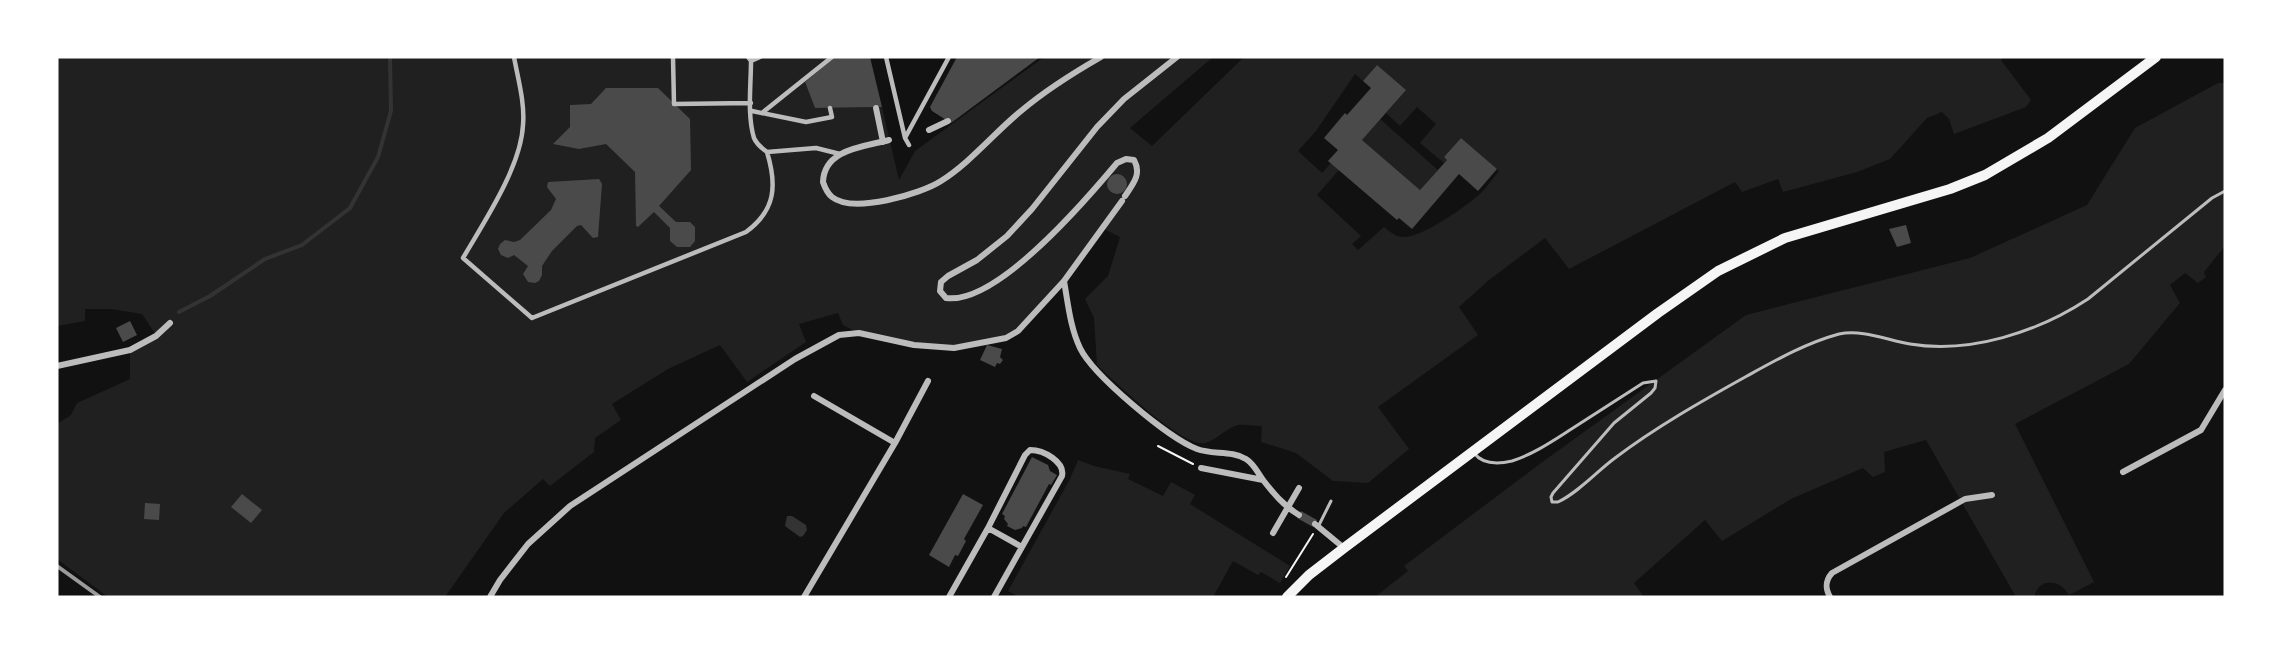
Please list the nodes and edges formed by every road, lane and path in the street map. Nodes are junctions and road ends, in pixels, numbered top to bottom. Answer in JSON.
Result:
{"nodes":[{"id":1,"x":514,"y":57,"type":"edge"},
{"id":2,"x":673,"y":57,"type":"edge"},
{"id":3,"x":760,"y":57,"type":"edge"},
{"id":4,"x":832,"y":57,"type":"edge"},
{"id":5,"x":886,"y":57,"type":"edge"},
{"id":6,"x":949,"y":57,"type":"edge"},
{"id":7,"x":1101,"y":57,"type":"edge"},
{"id":8,"x":1177,"y":57,"type":"edge"},
{"id":9,"x":2156,"y":57,"type":"edge"},
{"id":10,"x":750,"y":59,"type":"edge"},
{"id":11,"x":752,"y":103,"type":"junction"},
{"id":12,"x":830,"y":108,"type":"dead end"},
{"id":13,"x":876,"y":108,"type":"dead end"},
{"id":14,"x":752,"y":111,"type":"junction"},
{"id":15,"x":762,"y":113,"type":"junction"},
{"id":16,"x":948,"y":121,"type":"dead end"},
{"id":17,"x":929,"y":129,"type":"dead end"},
{"id":18,"x":905,"y":138,"type":"junction"},
{"id":19,"x":909,"y":145,"type":"dead end"},
{"id":20,"x":767,"y":152,"type":"junction"},
{"id":21,"x":840,"y":154,"type":"junction"},
{"id":22,"x":2225,"y":191,"type":"edge"},
{"id":23,"x":1064,"y":281,"type":"junction"},
{"id":24,"x":170,"y":323,"type":"dead end"},
{"id":25,"x":57,"y":366,"type":"edge"},
{"id":26,"x":928,"y":381,"type":"dead end"},
{"id":27,"x":2225,"y":390,"type":"edge"},
{"id":28,"x":814,"y":396,"type":"dead end"},
{"id":29,"x":895,"y":443,"type":"junction"},
{"id":30,"x":1158,"y":446,"type":"dead end"},
{"id":31,"x":1473,"y":453,"type":"junction"},
{"id":32,"x":1201,"y":468,"type":"joint"},
{"id":33,"x":2123,"y":472,"type":"dead end"},
{"id":34,"x":1263,"y":480,"type":"junction"},
{"id":35,"x":1299,"y":488,"type":"dead end"},
{"id":36,"x":1992,"y":495,"type":"dead end"},
{"id":37,"x":1331,"y":501,"type":"dead end"},
{"id":38,"x":1288,"y":508,"type":"junction"},
{"id":39,"x":1299,"y":515,"type":"dead end"},
{"id":40,"x":1316,"y":525,"type":"junction"},
{"id":41,"x":988,"y":528,"type":"junction"},
{"id":42,"x":1273,"y":533,"type":"dead end"},
{"id":43,"x":1022,"y":547,"type":"junction"},
{"id":44,"x":1344,"y":548,"type":"junction"},
{"id":45,"x":1286,"y":577,"type":"dead end"},
{"id":46,"x":490,"y":597,"type":"edge"},
{"id":47,"x":804,"y":597,"type":"edge"},
{"id":48,"x":949,"y":597,"type":"edge"},
{"id":49,"x":994,"y":597,"type":"edge"},
{"id":50,"x":1287,"y":597,"type":"edge"},
{"id":51,"x":1830,"y":597,"type":"edge"}],
"edges":[{"from":1,"to":20,"type":"street"},
{"from":2,"to":11,"type":"street"},
{"from":3,"to":10,"type":"street"},
{"from":4,"to":15,"type":"street"},
{"from":5,"to":18,"type":"street"},
{"from":6,"to":18,"type":"street"},
{"from":7,"to":21,"type":"street"},
{"from":8,"to":23,"type":"street"},
{"from":9,"to":31,"type":"main road"},
{"from":10,"to":11,"type":"street"},
{"from":11,"to":14,"type":"street"},
{"from":12,"to":15,"type":"street"},
{"from":13,"to":21,"type":"street"},
{"from":14,"to":15,"type":"street"},
{"from":14,"to":20,"type":"street"},
{"from":16,"to":17,"type":"street"},
{"from":18,"to":19,"type":"street"},
{"from":20,"to":21,"type":"street"},
{"from":22,"to":31,"type":"lane"},
{"from":23,"to":34,"type":"street"},
{"from":23,"to":46,"type":"street"},
{"from":24,"to":25,"type":"street"},
{"from":26,"to":29,"type":"street"},
{"from":27,"to":33,"type":"street"},
{"from":28,"to":29,"type":"street"},
{"from":29,"to":47,"type":"street"},
{"from":30,"to":32,"type":"path"},
{"from":31,"to":44,"type":"main road"},
{"from":32,"to":34,"type":"street"},
{"from":34,"to":38,"type":"street"},
{"from":35,"to":38,"type":"street"},
{"from":36,"to":51,"type":"street"},
{"from":37,"to":40,"type":"lane"},
{"from":38,"to":39,"type":"street"},
{"from":38,"to":42,"type":"street"},
{"from":40,"to":44,"type":"street"},
{"from":40,"to":45,"type":"path"},
{"from":41,"to":43,"type":"street"},
{"from":41,"to":43,"type":"street"},
{"from":41,"to":48,"type":"street"},
{"from":43,"to":49,"type":"street"},
{"from":44,"to":50,"type":"main road"}]}
